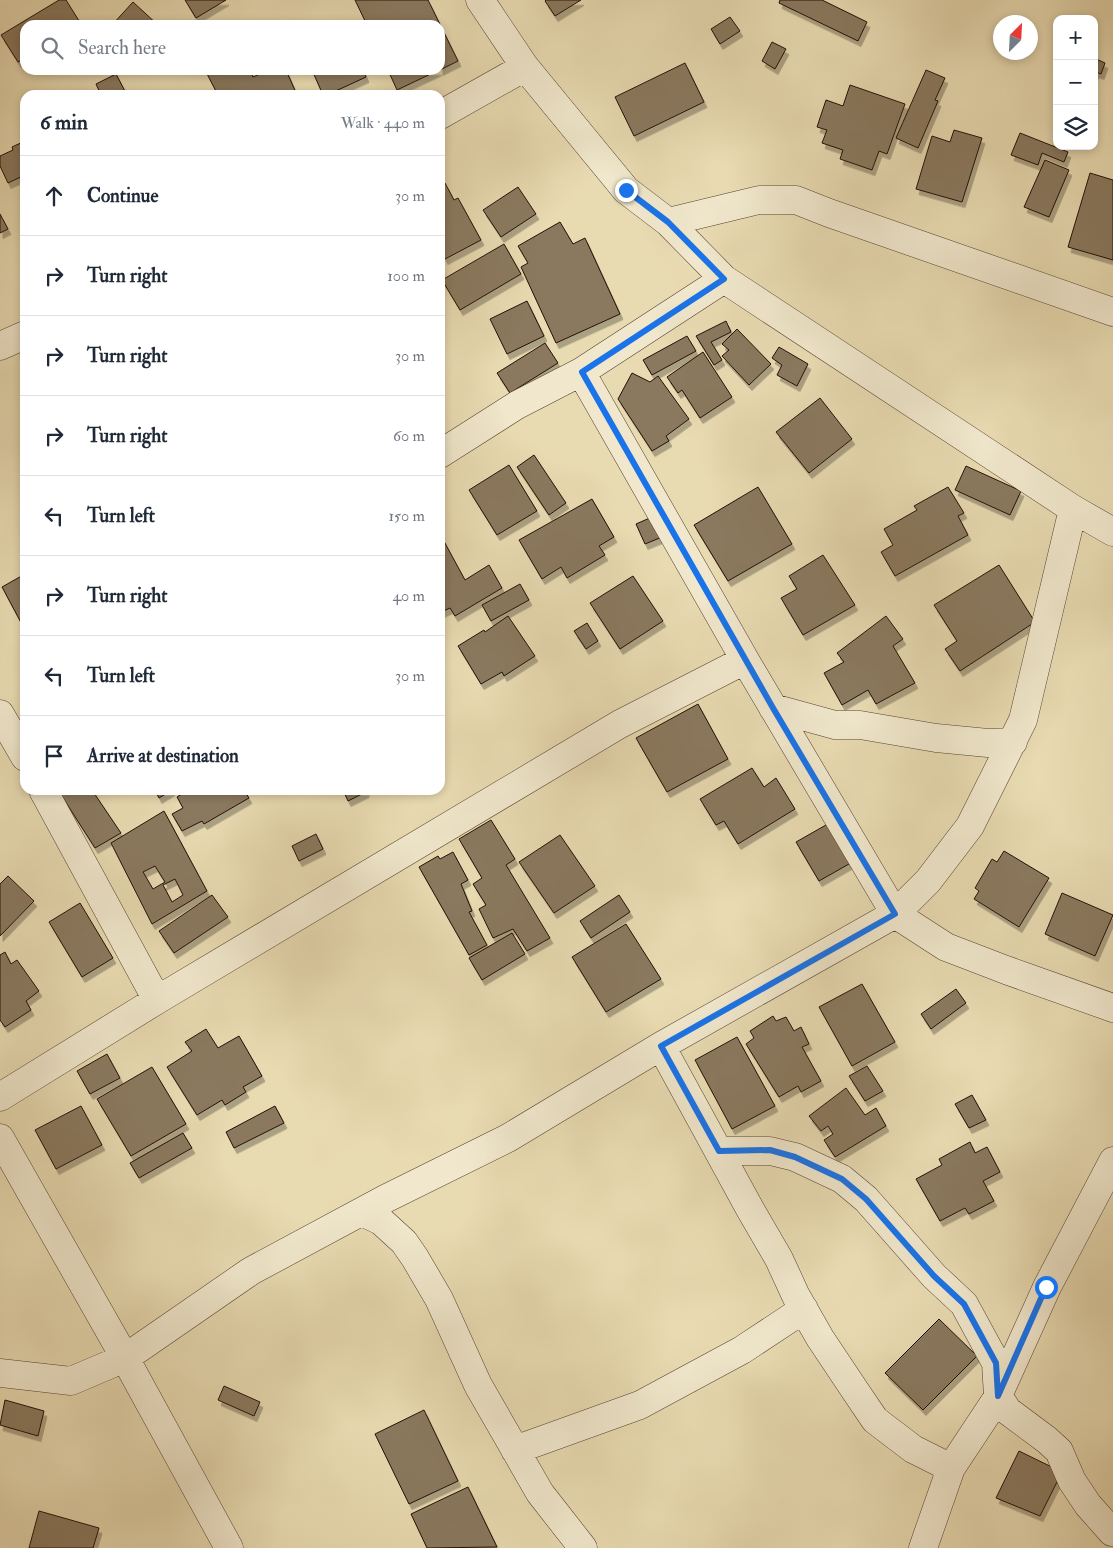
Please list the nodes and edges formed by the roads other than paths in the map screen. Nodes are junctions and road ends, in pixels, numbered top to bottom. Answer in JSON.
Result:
{"nodes":[{"id":1,"x":480,"y":0,"type":"edge"},
{"id":2,"x":525,"y":67,"type":"junction"},
{"id":3,"x":445,"y":112,"type":"edge"},
{"id":4,"x":668,"y":222,"type":"junction"},
{"id":5,"x":724,"y":279,"type":"junction"},
{"id":6,"x":1113,"y":312,"type":"edge"},
{"id":7,"x":20,"y":337,"type":"edge"},
{"id":8,"x":0,"y":346,"type":"edge"},
{"id":9,"x":582,"y":372,"type":"junction"},
{"id":10,"x":445,"y":451,"type":"edge"},
{"id":11,"x":1073,"y":509,"type":"junction"},
{"id":12,"x":1113,"y":532,"type":"edge"},
{"id":13,"x":745,"y":660,"type":"junction"},
{"id":14,"x":773,"y":708,"type":"junction"},
{"id":15,"x":1013,"y":742,"type":"junction"},
{"id":16,"x":46,"y":795,"type":"edge"},
{"id":17,"x":895,"y":914,"type":"junction"},
{"id":18,"x":157,"y":1000,"type":"junction"},
{"id":19,"x":1113,"y":1008,"type":"edge"},
{"id":20,"x":661,"y":1046,"type":"junction"},
{"id":21,"x":0,"y":1097,"type":"edge"},
{"id":22,"x":0,"y":1138,"type":"edge"},
{"id":23,"x":719,"y":1151,"type":"junction"},
{"id":24,"x":1113,"y":1161,"type":"edge"},
{"id":25,"x":362,"y":1212,"type":"junction"},
{"id":26,"x":804,"y":1309,"type":"junction"},
{"id":27,"x":125,"y":1358,"type":"junction"},
{"id":28,"x":0,"y":1373,"type":"edge"},
{"id":29,"x":998,"y":1396,"type":"junction"},
{"id":30,"x":515,"y":1450,"type":"junction"},
{"id":31,"x":952,"y":1468,"type":"junction"},
{"id":32,"x":1112,"y":1532,"type":"edge"},
{"id":33,"x":229,"y":1548,"type":"edge"},
{"id":34,"x":582,"y":1548,"type":"edge"},
{"id":35,"x":923,"y":1548,"type":"edge"}],
"edges":[{"from":1,"to":2,"type":"street"},
{"from":2,"to":3,"type":"street"},
{"from":2,"to":4,"type":"street"},
{"from":4,"to":5,"type":"street"},
{"from":4,"to":6,"type":"street"},
{"from":5,"to":9,"type":"street"},
{"from":5,"to":11,"type":"street"},
{"from":7,"to":8,"type":"street"},
{"from":9,"to":10,"type":"street"},
{"from":9,"to":13,"type":"street"},
{"from":11,"to":12,"type":"street"},
{"from":11,"to":15,"type":"street"},
{"from":13,"to":14,"type":"street"},
{"from":13,"to":18,"type":"street"},
{"from":14,"to":15,"type":"street"},
{"from":14,"to":17,"type":"street"},
{"from":15,"to":17,"type":"street"},
{"from":16,"to":18,"type":"street"},
{"from":17,"to":19,"type":"street"},
{"from":17,"to":20,"type":"street"},
{"from":18,"to":21,"type":"street"},
{"from":20,"to":23,"type":"street"},
{"from":20,"to":25,"type":"street"},
{"from":22,"to":27,"type":"street"},
{"from":23,"to":26,"type":"street"},
{"from":23,"to":29,"type":"street"},
{"from":24,"to":29,"type":"street"},
{"from":25,"to":27,"type":"street"},
{"from":25,"to":30,"type":"street"},
{"from":26,"to":30,"type":"street"},
{"from":26,"to":31,"type":"street"},
{"from":27,"to":28,"type":"street"},
{"from":27,"to":33,"type":"street"},
{"from":29,"to":31,"type":"street"},
{"from":29,"to":32,"type":"street"},
{"from":30,"to":34,"type":"street"},
{"from":31,"to":35,"type":"street"}]}
